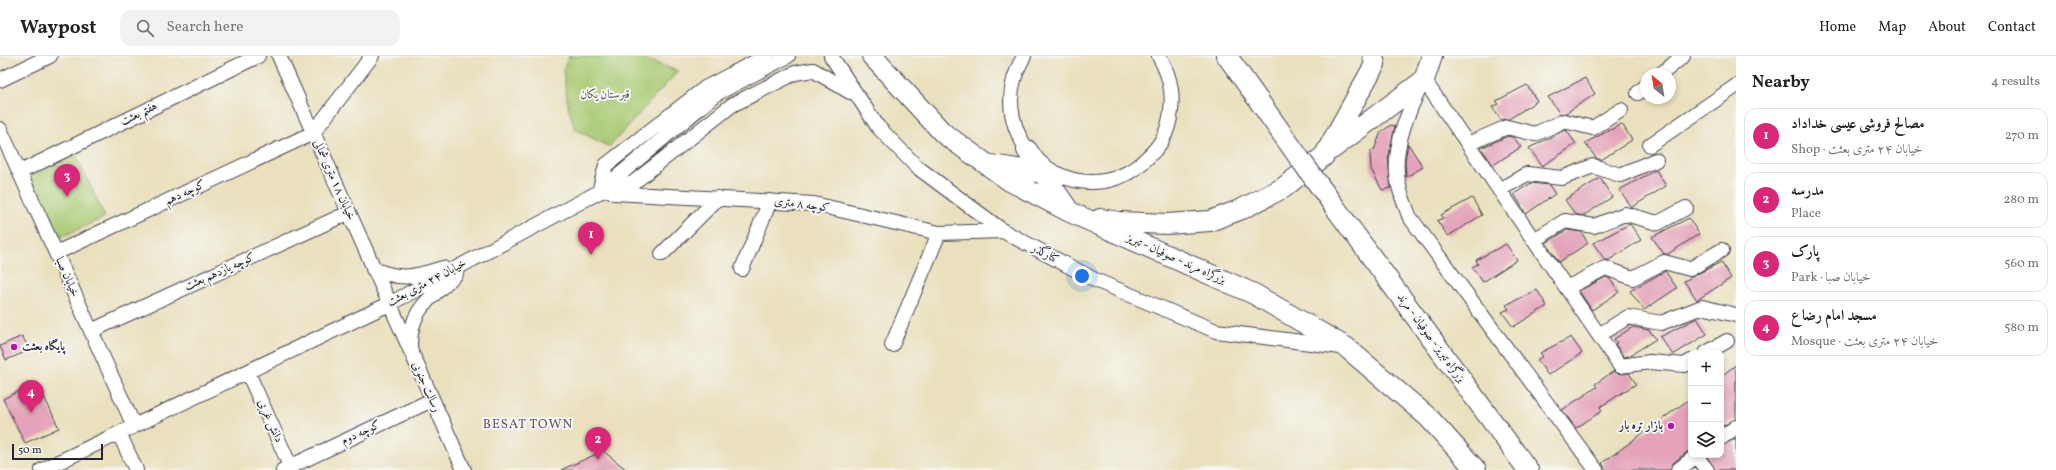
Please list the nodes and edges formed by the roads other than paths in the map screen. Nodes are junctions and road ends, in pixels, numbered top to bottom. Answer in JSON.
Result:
{"nodes":[{"id":1,"x":50,"y":56,"type":"edge"},
{"id":2,"x":258,"y":56,"type":"edge"},
{"id":3,"x":279,"y":56,"type":"edge"},
{"id":4,"x":372,"y":56,"type":"edge"},
{"id":5,"x":766,"y":56,"type":"edge"},
{"id":6,"x":788,"y":56,"type":"edge"},
{"id":7,"x":831,"y":56,"type":"edge"},
{"id":8,"x":872,"y":56,"type":"edge"},
{"id":9,"x":1010,"y":56,"type":"edge"},
{"id":10,"x":1024,"y":56,"type":"edge"},
{"id":11,"x":1160,"y":56,"type":"edge"},
{"id":12,"x":1221,"y":56,"type":"edge"},
{"id":13,"x":1227,"y":56,"type":"edge"},
{"id":14,"x":1374,"y":56,"type":"edge"},
{"id":15,"x":1432,"y":56,"type":"edge"},
{"id":16,"x":1683,"y":56,"type":"edge"},
{"id":17,"x":1668,"y":68,"type":"edge"},
{"id":18,"x":1016,"y":69,"type":"junction"},
{"id":19,"x":0,"y":80,"type":"edge"},
{"id":20,"x":1424,"y":80,"type":"junction"},
{"id":21,"x":1736,"y":86,"type":"edge"},
{"id":22,"x":855,"y":95,"type":"junction"},
{"id":23,"x":1264,"y":108,"type":"junction"},
{"id":24,"x":1622,"y":110,"type":"dead end"},
{"id":25,"x":0,"y":128,"type":"edge"},
{"id":26,"x":313,"y":133,"type":"junction"},
{"id":27,"x":1468,"y":144,"type":"junction"},
{"id":28,"x":1650,"y":145,"type":"dead end"},
{"id":29,"x":1026,"y":150,"type":"joint"},
{"id":30,"x":1324,"y":156,"type":"junction"},
{"id":31,"x":1656,"y":160,"type":"dead end"},
{"id":32,"x":985,"y":164,"type":"junction"},
{"id":33,"x":20,"y":172,"type":"junction"},
{"id":34,"x":1051,"y":174,"type":"junction"},
{"id":35,"x":1499,"y":190,"type":"junction"},
{"id":36,"x":600,"y":192,"type":"junction"},
{"id":37,"x":718,"y":198,"type":"junction"},
{"id":38,"x":770,"y":201,"type":"junction"},
{"id":39,"x":1686,"y":208,"type":"dead end"},
{"id":40,"x":1070,"y":212,"type":"junction"},
{"id":41,"x":348,"y":214,"type":"junction"},
{"id":42,"x":1003,"y":231,"type":"junction"},
{"id":43,"x":939,"y":233,"type":"junction"},
{"id":44,"x":1534,"y":240,"type":"junction"},
{"id":45,"x":1722,"y":250,"type":"dead end"},
{"id":46,"x":56,"y":253,"type":"junction"},
{"id":47,"x":662,"y":254,"type":"dead end"},
{"id":48,"x":471,"y":260,"type":"junction"},
{"id":49,"x":373,"y":269,"type":"junction"},
{"id":50,"x":742,"y":269,"type":"dead end"},
{"id":51,"x":1567,"y":288,"type":"junction"},
{"id":52,"x":389,"y":304,"type":"junction"},
{"id":53,"x":1736,"y":315,"type":"edge"},
{"id":54,"x":91,"y":331,"type":"junction"},
{"id":55,"x":1599,"y":335,"type":"junction"},
{"id":56,"x":1728,"y":341,"type":"dead end"},
{"id":57,"x":892,"y":345,"type":"dead end"},
{"id":58,"x":1347,"y":348,"type":"junction"},
{"id":59,"x":1712,"y":350,"type":"edge"},
{"id":60,"x":410,"y":352,"type":"junction"},
{"id":61,"x":1688,"y":363,"type":"edge"},
{"id":62,"x":248,"y":373,"type":"junction"},
{"id":63,"x":432,"y":400,"type":"junction"},
{"id":64,"x":134,"y":426,"type":"junction"},
{"id":65,"x":1736,"y":427,"type":"edge"},
{"id":66,"x":120,"y":433,"type":"junction"},
{"id":67,"x":1724,"y":436,"type":"edge"},
{"id":68,"x":1694,"y":458,"type":"edge"},
{"id":69,"x":1698,"y":458,"type":"edge"},
{"id":70,"x":288,"y":469,"type":"edge"},
{"id":71,"x":42,"y":470,"type":"edge"},
{"id":72,"x":136,"y":470,"type":"edge"},
{"id":73,"x":464,"y":470,"type":"edge"},
{"id":74,"x":1476,"y":470,"type":"edge"},
{"id":75,"x":1528,"y":470,"type":"edge"},
{"id":76,"x":1596,"y":470,"type":"edge"},
{"id":77,"x":1678,"y":470,"type":"edge"},
{"id":78,"x":1707,"y":470,"type":"edge"}],
"edges":[{"from":1,"to":19,"type":"street"},
{"from":2,"to":33,"type":"street","name":"هفتم بعثت"},
{"from":3,"to":26,"type":"street","name":"خیابان ۱۸ متری شمالی"},
{"from":4,"to":26,"type":"street"},
{"from":5,"to":36,"type":"street"},
{"from":6,"to":36,"type":"street","name":"خیابان ۲۴ متری بعثت"},
{"from":7,"to":22,"type":"street","name":"کنارگذر"},
{"from":8,"to":32,"type":"highway","name":"بزرگراه مرند - صوفیان - تبریز"},
{"from":9,"to":18,"type":"street"},
{"from":10,"to":18,"type":"street"},
{"from":11,"to":34,"type":"street"},
{"from":12,"to":23,"type":"highway"},
{"from":13,"to":23,"type":"highway"},
{"from":14,"to":30,"type":"highway"},
{"from":15,"to":20,"type":"highway"},
{"from":16,"to":17,"type":"street"},
{"from":18,"to":29,"type":"street"},
{"from":20,"to":27,"type":"street"},
{"from":20,"to":30,"type":"highway"},
{"from":20,"to":76,"type":"street"},
{"from":21,"to":28,"type":"street"},
{"from":22,"to":36,"type":"street"},
{"from":22,"to":42,"type":"street","name":"کنارگذر"},
{"from":23,"to":75,"type":"highway","name":"بزرگراه تبریز - صوفیان - مرند","bridge":true},
{"from":24,"to":27,"type":"street"},
{"from":25,"to":33,"type":"street","name":"خیابان صبا"},
{"from":26,"to":41,"type":"street","name":"خیابان ۱۸ متری شمالی"},
{"from":26,"to":46,"type":"street","name":"کوچه دهم"},
{"from":27,"to":35,"type":"street"},
{"from":29,"to":34,"type":"highway"},
{"from":30,"to":40,"type":"highway"},
{"from":31,"to":35,"type":"street"},
{"from":32,"to":34,"type":"highway"},
{"from":32,"to":40,"type":"highway","name":"بزرگراه مرند - صوفیان - تبریز"},
{"from":33,"to":46,"type":"street","name":"خیابان صبا"},
{"from":34,"to":40,"type":"highway"},
{"from":35,"to":44,"type":"street"},
{"from":36,"to":37,"type":"street","name":"کوچه ۸ متری"},
{"from":36,"to":48,"type":"street","name":"خیابان ۲۴ متری بعثت"},
{"from":37,"to":38,"type":"street","name":"کوچه ۸ متری"},
{"from":37,"to":47,"type":"street"},
{"from":38,"to":43,"type":"street","name":"کوچه ۸ متری"},
{"from":38,"to":50,"type":"street"},
{"from":39,"to":44,"type":"street"},
{"from":40,"to":58,"type":"highway","name":"بزرگراه مرند - صوفیان - تبریز"},
{"from":41,"to":49,"type":"street","name":"خیابان ۱۸ متری شمالی"},
{"from":41,"to":54,"type":"street","name":"کوچه یازدهم بعثت"},
{"from":42,"to":43,"type":"street","name":"کوچه ۸ متری"},
{"from":42,"to":58,"type":"street","name":"کنارگذر"},
{"from":43,"to":57,"type":"street"},
{"from":44,"to":51,"type":"street"},
{"from":45,"to":51,"type":"street"},
{"from":46,"to":54,"type":"street","name":"خیابان صبا"},
{"from":48,"to":49,"type":"street"},
{"from":48,"to":52,"type":"street","name":"خیابان ۲۴ متری بعثت"},
{"from":48,"to":60,"type":"street"},
{"from":49,"to":52,"type":"street","name":"خیابان ۱۸ متری شمالی"},
{"from":51,"to":55,"type":"street"},
{"from":52,"to":60,"type":"street","name":"رسالت جنوبی"},
{"from":52,"to":62,"type":"street","name":"خیابان ۲۴ متری بعثت"},
{"from":53,"to":55,"type":"street"},
{"from":54,"to":64,"type":"street","name":"خیابان صبا"},
{"from":55,"to":61,"type":"street"},
{"from":56,"to":59,"type":"street"},
{"from":58,"to":74,"type":"highway","name":"بزرگراه مرند - صوفیان - تبریز"},
{"from":60,"to":63,"type":"street","name":"رسالت جنوبی"},
{"from":62,"to":64,"type":"street","name":"خیابان ۲۴ متری بعثت"},
{"from":62,"to":70,"type":"street","name":"دانش غربی"},
{"from":63,"to":70,"type":"street","name":"کوچه دوم"},
{"from":63,"to":73,"type":"street","name":"رسالت جنوبی"},
{"from":64,"to":66,"type":"street","name":"خیابان ۲۴ متری بعثت"},
{"from":65,"to":67,"type":"street"},
{"from":66,"to":71,"type":"street","name":"خیابان ۲۴ متری بعثت"},
{"from":66,"to":72,"type":"street"},
{"from":68,"to":77,"type":"street"},
{"from":69,"to":78,"type":"street"}]}
